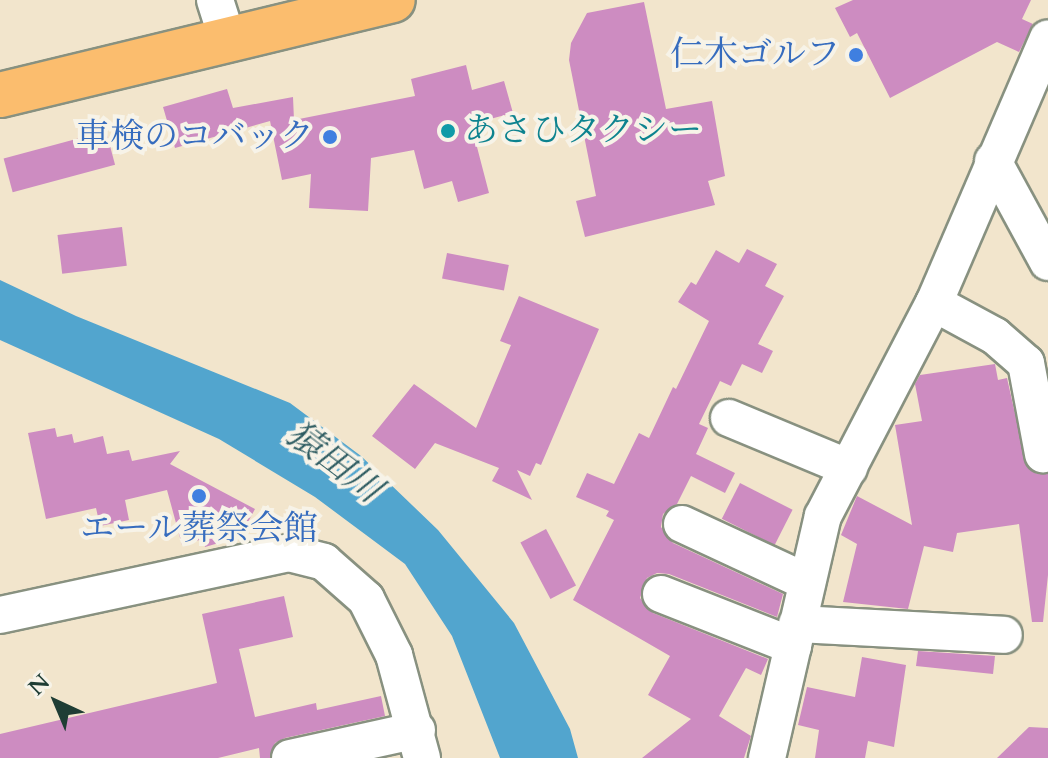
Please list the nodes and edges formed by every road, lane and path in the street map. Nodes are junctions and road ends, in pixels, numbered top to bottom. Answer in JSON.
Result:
{"nodes":[{"id":1,"x":215,"y":0,"type":"edge"},
{"id":2,"x":389,"y":1,"type":"edge"},
{"id":3,"x":1048,"y":38,"type":"edge"},
{"id":4,"x":228,"y":41,"type":"junction"},
{"id":5,"x":0,"y":95,"type":"edge"},
{"id":6,"x":993,"y":161,"type":"junction"},
{"id":7,"x":1048,"y":262,"type":"edge"},
{"id":8,"x":934,"y":303,"type":"junction"},
{"id":9,"x":729,"y":418,"type":"dead end"},
{"id":10,"x":1043,"y":454,"type":"dead end"},
{"id":11,"x":849,"y":468,"type":"junction"},
{"id":12,"x":682,"y":524,"type":"dead end"},
{"id":13,"x":807,"y":582,"type":"junction"},
{"id":14,"x":661,"y":594,"type":"dead end"},
{"id":15,"x":0,"y":615,"type":"edge"},
{"id":16,"x":795,"y":635,"type":"junction"},
{"id":17,"x":1004,"y":635,"type":"dead end"},
{"id":18,"x":420,"y":744,"type":"edge"},
{"id":19,"x":290,"y":758,"type":"edge"},
{"id":20,"x":767,"y":758,"type":"edge"}],
"edges":[{"from":1,"to":4,"type":"street"},
{"from":2,"to":4,"type":"highway"},
{"from":3,"to":6,"type":"street"},
{"from":4,"to":5,"type":"highway"},
{"from":6,"to":7,"type":"street"},
{"from":6,"to":8,"type":"street"},
{"from":8,"to":10,"type":"street"},
{"from":8,"to":11,"type":"street"},
{"from":9,"to":11,"type":"street"},
{"from":11,"to":13,"type":"street"},
{"from":12,"to":13,"type":"street"},
{"from":13,"to":16,"type":"street"},
{"from":14,"to":16,"type":"street"},
{"from":15,"to":18,"type":"street"},
{"from":16,"to":17,"type":"street"},
{"from":16,"to":20,"type":"street"},
{"from":18,"to":19,"type":"street"}]}
